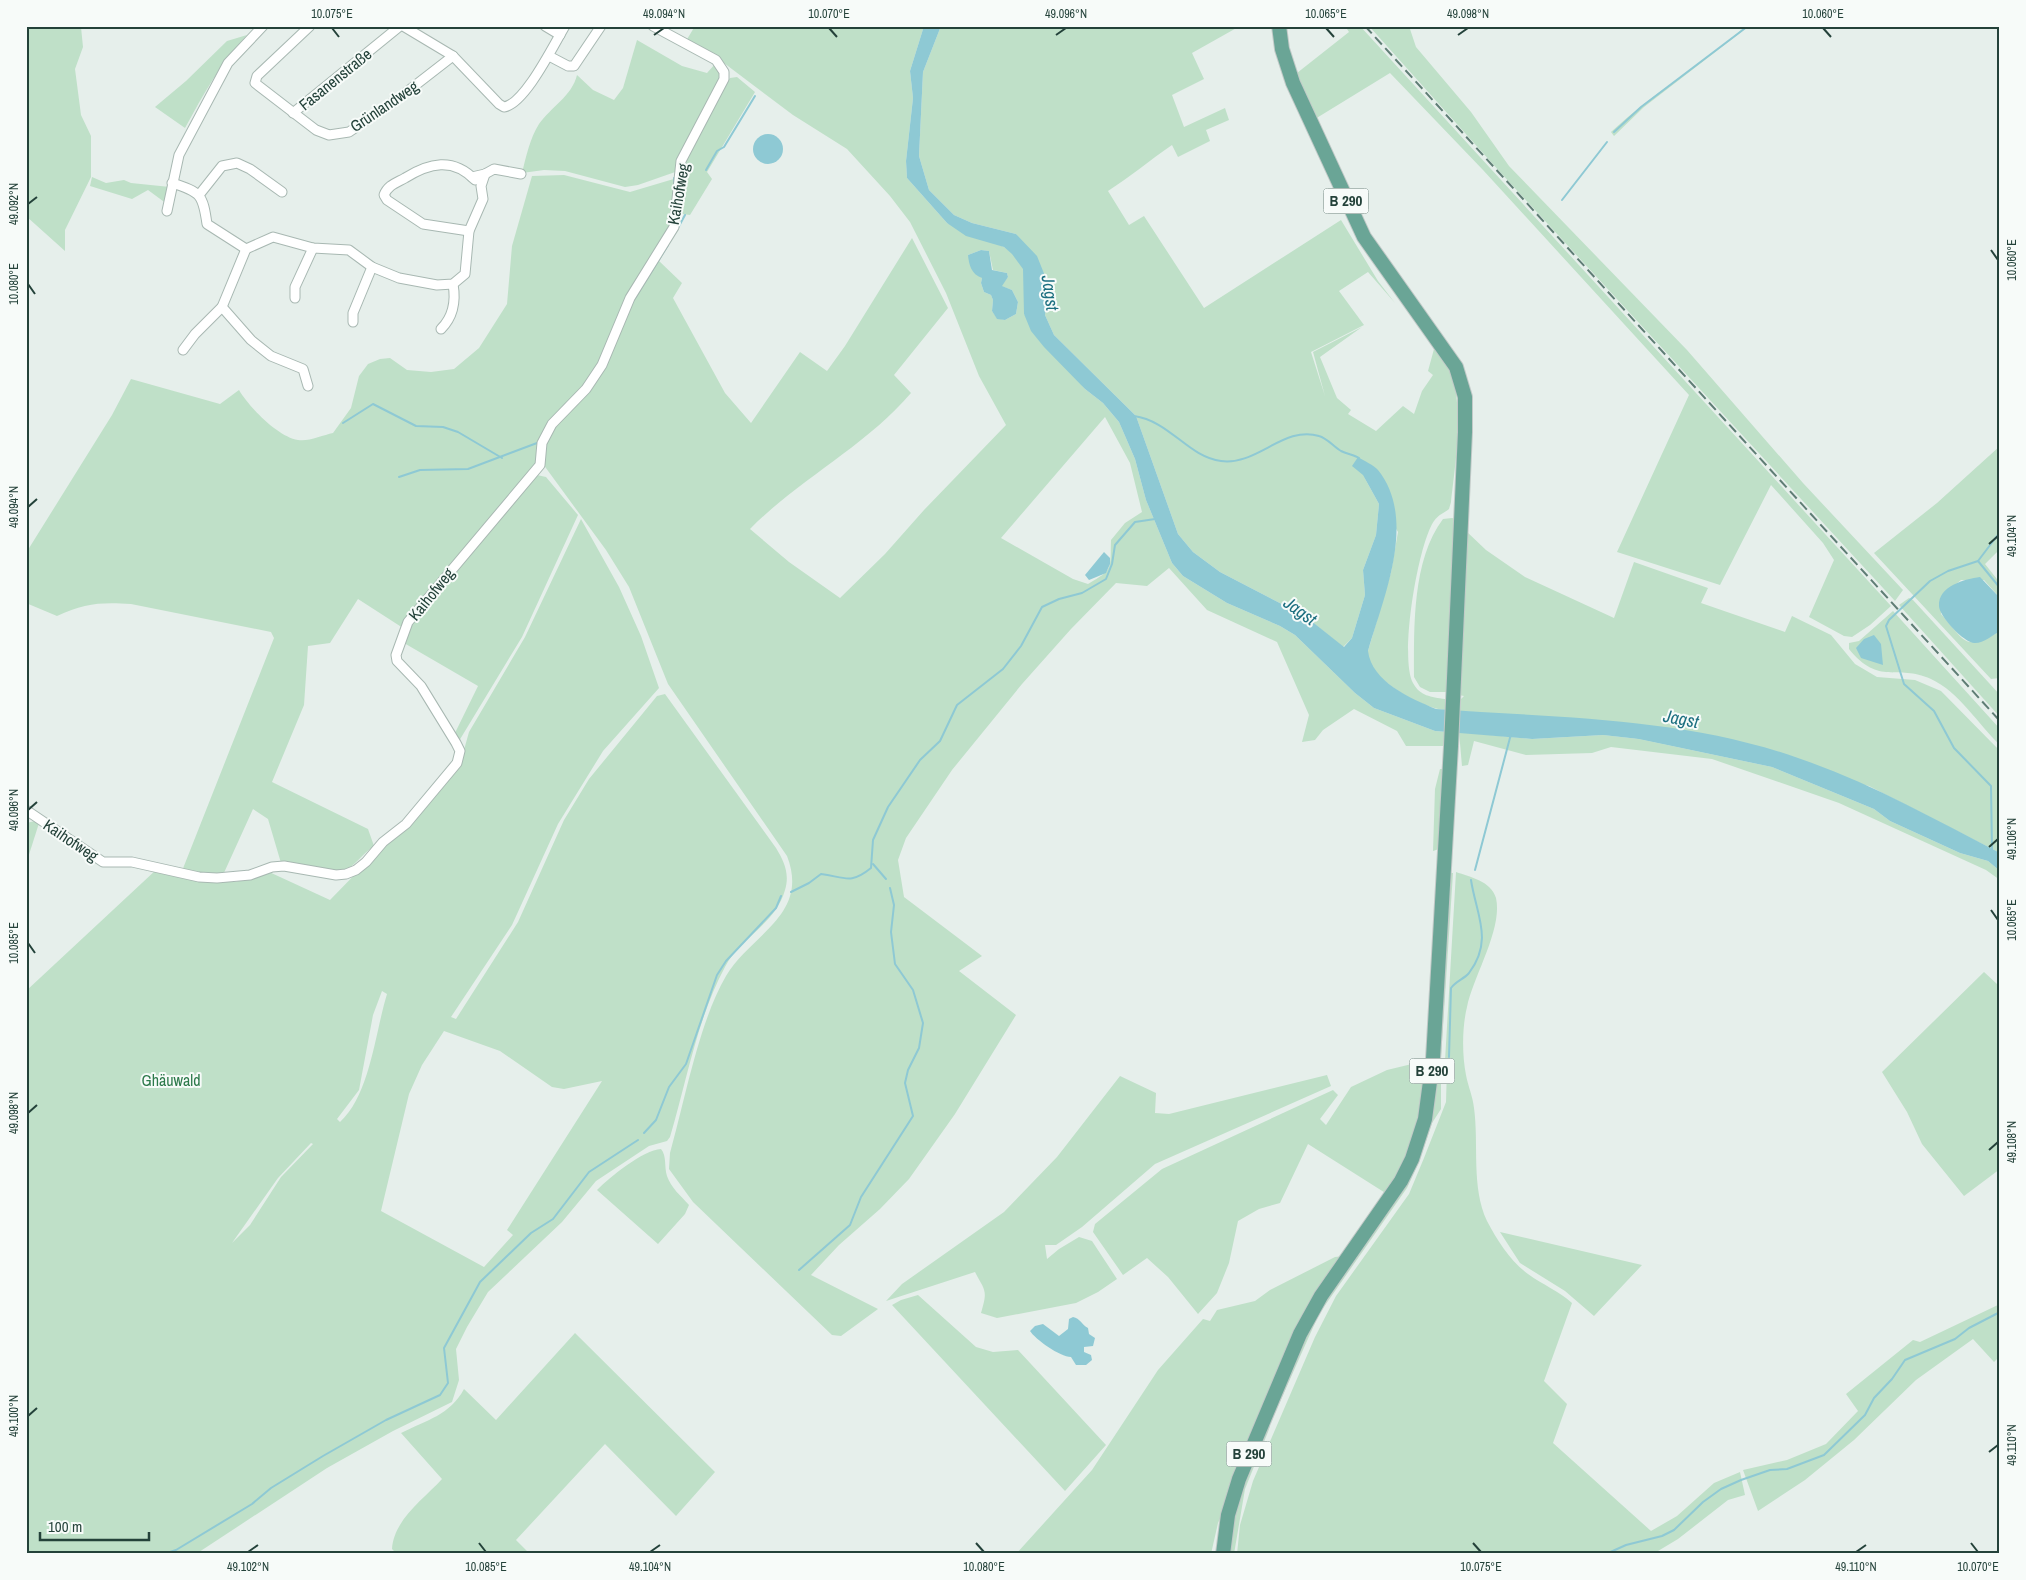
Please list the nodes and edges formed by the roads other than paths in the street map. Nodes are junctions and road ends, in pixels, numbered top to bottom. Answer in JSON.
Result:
{"nodes":[{"id":1,"x":263,"y":26,"type":"edge"},
{"id":2,"x":310,"y":26,"type":"edge"},
{"id":3,"x":402,"y":26,"type":"edge"},
{"id":4,"x":545,"y":26,"type":"edge"},
{"id":5,"x":565,"y":26,"type":"edge"},
{"id":6,"x":601,"y":26,"type":"edge"},
{"id":7,"x":653,"y":26,"type":"edge"},
{"id":8,"x":1278,"y":26,"type":"edge"},
{"id":9,"x":560,"y":34,"type":"junction"},
{"id":10,"x":454,"y":56,"type":"junction"},
{"id":11,"x":549,"y":56,"type":"junction"},
{"id":12,"x":293,"y":113,"type":"junction"},
{"id":13,"x":485,"y":174,"type":"junction"},
{"id":14,"x":520,"y":174,"type":"dead end"},
{"id":15,"x":472,"y":177,"type":"junction"},
{"id":16,"x":172,"y":183,"type":"junction"},
{"id":17,"x":481,"y":186,"type":"junction"},
{"id":18,"x":282,"y":192,"type":"dead end"},
{"id":19,"x":199,"y":195,"type":"junction"},
{"id":20,"x":167,"y":211,"type":"dead end"},
{"id":21,"x":469,"y":231,"type":"junction"},
{"id":22,"x":313,"y":248,"type":"junction"},
{"id":23,"x":246,"y":249,"type":"junction"},
{"id":24,"x":372,"y":268,"type":"junction"},
{"id":25,"x":453,"y":284,"type":"junction"},
{"id":26,"x":295,"y":298,"type":"dead end"},
{"id":27,"x":222,"y":307,"type":"junction"},
{"id":28,"x":353,"y":322,"type":"dead end"},
{"id":29,"x":442,"y":329,"type":"dead end"},
{"id":30,"x":183,"y":350,"type":"dead end"},
{"id":31,"x":308,"y":386,"type":"dead end"},
{"id":32,"x":26,"y":810,"type":"edge"},
{"id":33,"x":1223,"y":1554,"type":"edge"}],
"edges":[{"from":1,"to":16,"type":"street"},
{"from":2,"to":12,"type":"street","name":"Grünlandweg"},
{"from":3,"to":10,"type":"street"},
{"from":3,"to":12,"type":"street","name":"Fasanenstraße"},
{"from":4,"to":9,"type":"street"},
{"from":5,"to":9,"type":"street"},
{"from":6,"to":11,"type":"street"},
{"from":7,"to":32,"type":"street","name":"Kaihofweg"},
{"from":8,"to":33,"type":"main road","number":"B 290"},
{"from":9,"to":11,"type":"street"},
{"from":10,"to":11,"type":"street"},
{"from":10,"to":12,"type":"street","name":"Grünlandweg"},
{"from":13,"to":14,"type":"street"},
{"from":13,"to":15,"type":"street"},
{"from":13,"to":17,"type":"street"},
{"from":15,"to":17,"type":"street"},
{"from":15,"to":21,"type":"street"},
{"from":16,"to":19,"type":"street"},
{"from":16,"to":20,"type":"street"},
{"from":17,"to":21,"type":"street"},
{"from":18,"to":19,"type":"street"},
{"from":19,"to":23,"type":"street"},
{"from":21,"to":25,"type":"street"},
{"from":22,"to":23,"type":"street"},
{"from":22,"to":24,"type":"street"},
{"from":22,"to":26,"type":"street"},
{"from":23,"to":27,"type":"street"},
{"from":24,"to":25,"type":"street"},
{"from":24,"to":28,"type":"street"},
{"from":25,"to":29,"type":"street"},
{"from":27,"to":30,"type":"street"},
{"from":27,"to":31,"type":"street"}]}
